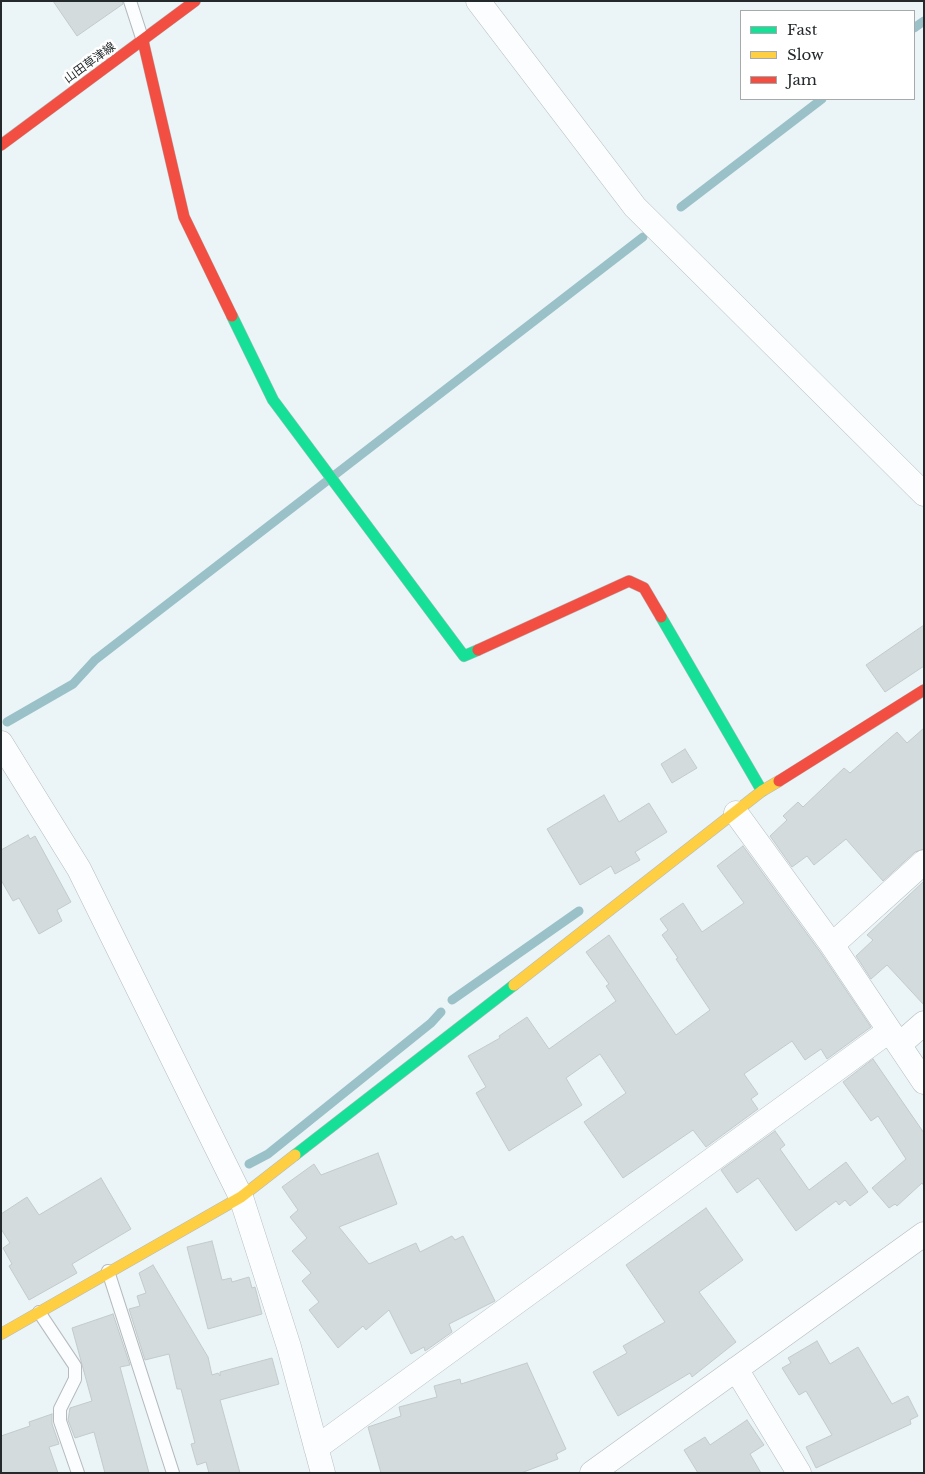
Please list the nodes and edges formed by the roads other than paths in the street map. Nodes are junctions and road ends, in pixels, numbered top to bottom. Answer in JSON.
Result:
{"nodes":[{"id":1,"x":130,"y":1,"type":"edge"},
{"id":2,"x":195,"y":1,"type":"edge"},
{"id":3,"x":478,"y":1,"type":"edge"},
{"id":4,"x":144,"y":41,"type":"junction"},
{"id":5,"x":1,"y":145,"type":"edge"},
{"id":6,"x":924,"y":494,"type":"edge"},
{"id":7,"x":924,"y":690,"type":"edge"},
{"id":8,"x":1,"y":743,"type":"edge"},
{"id":9,"x":762,"y":791,"type":"junction"},
{"id":10,"x":736,"y":813,"type":"junction"},
{"id":11,"x":924,"y":862,"type":"edge"},
{"id":12,"x":832,"y":945,"type":"junction"},
{"id":13,"x":924,"y":1023,"type":"edge"},
{"id":14,"x":894,"y":1038,"type":"junction"},
{"id":15,"x":924,"y":1082,"type":"edge"},
{"id":16,"x":241,"y":1197,"type":"junction"},
{"id":17,"x":924,"y":1234,"type":"edge"},
{"id":18,"x":108,"y":1271,"type":"junction"},
{"id":19,"x":40,"y":1312,"type":"junction"},
{"id":20,"x":1,"y":1334,"type":"edge"},
{"id":21,"x":736,"y":1369,"type":"junction"},
{"id":22,"x":316,"y":1448,"type":"junction"},
{"id":23,"x":78,"y":1473,"type":"edge"},
{"id":24,"x":173,"y":1473,"type":"edge"},
{"id":25,"x":323,"y":1473,"type":"edge"},
{"id":26,"x":592,"y":1473,"type":"edge"},
{"id":27,"x":800,"y":1473,"type":"edge"}],
"edges":[{"from":1,"to":4,"type":"lane"},
{"from":2,"to":4,"type":"street","name":"山田草津線"},
{"from":3,"to":6,"type":"street"},
{"from":4,"to":5,"type":"street","name":"山田草津線"},
{"from":4,"to":9,"type":"street"},
{"from":7,"to":9,"type":"street"},
{"from":8,"to":16,"type":"street"},
{"from":9,"to":10,"type":"street"},
{"from":10,"to":12,"type":"street"},
{"from":10,"to":16,"type":"street"},
{"from":11,"to":12,"type":"street"},
{"from":12,"to":14,"type":"street"},
{"from":13,"to":14,"type":"street"},
{"from":14,"to":15,"type":"street"},
{"from":14,"to":22,"type":"street"},
{"from":16,"to":18,"type":"street"},
{"from":16,"to":22,"type":"street"},
{"from":17,"to":21,"type":"street"},
{"from":18,"to":19,"type":"street"},
{"from":18,"to":24,"type":"lane"},
{"from":19,"to":20,"type":"street"},
{"from":19,"to":23,"type":"lane"},
{"from":21,"to":26,"type":"street"},
{"from":21,"to":27,"type":"street"},
{"from":22,"to":25,"type":"street"}]}
